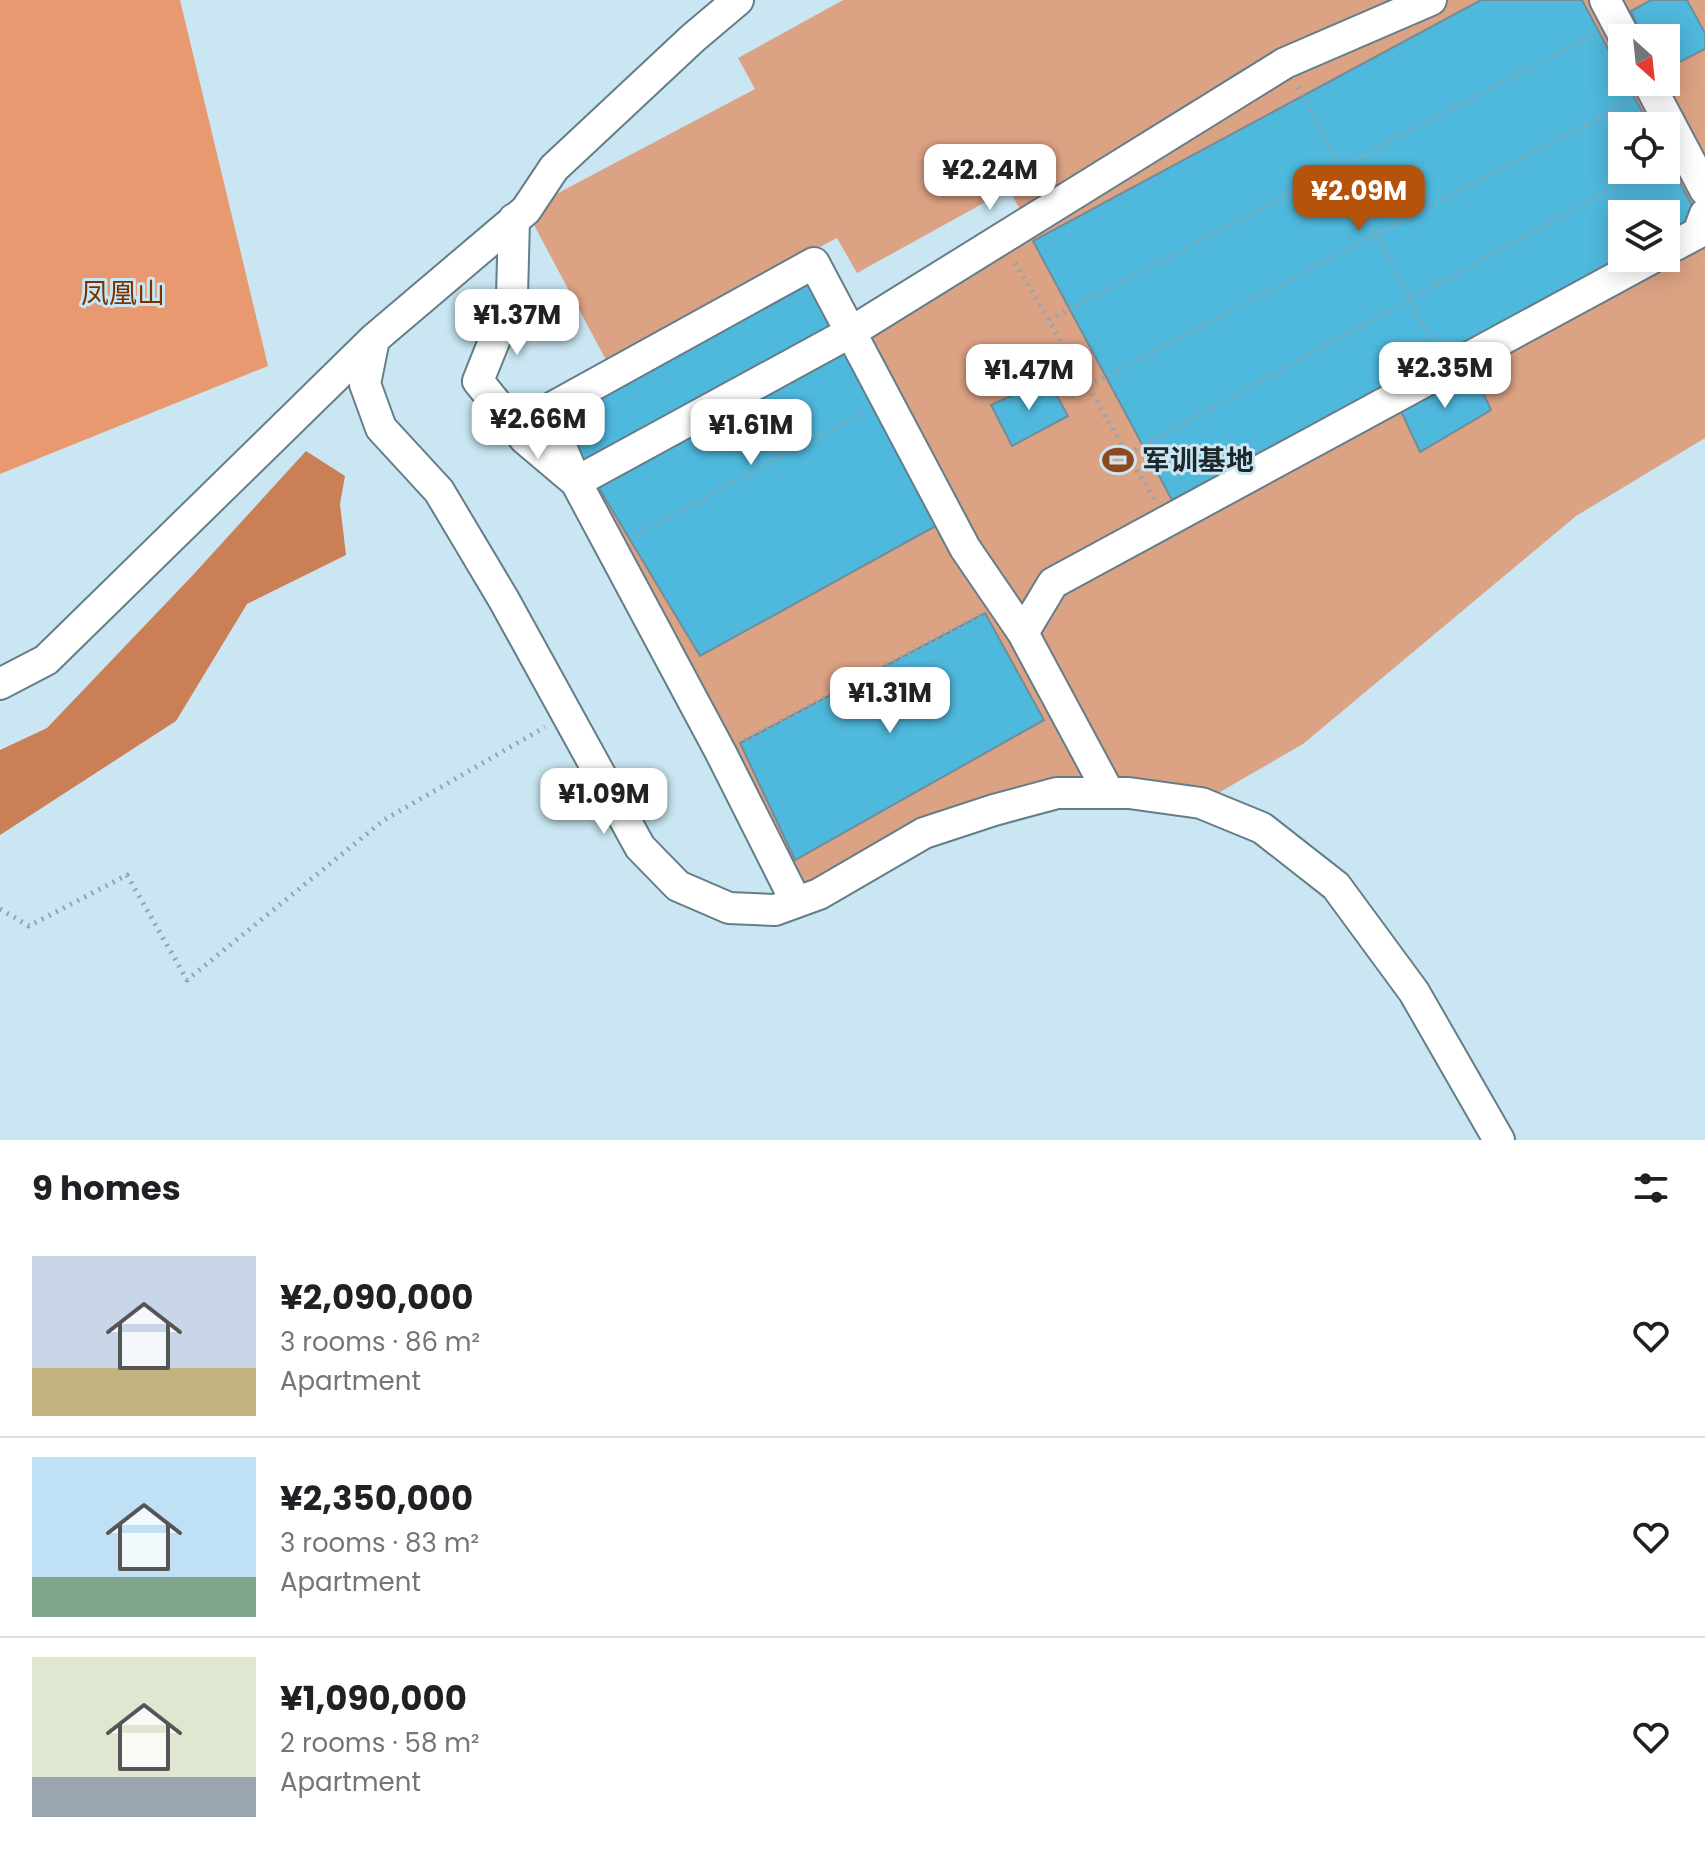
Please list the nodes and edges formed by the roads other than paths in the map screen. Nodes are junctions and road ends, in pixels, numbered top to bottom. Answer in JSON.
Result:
{"nodes":[{"id":1,"x":738,"y":0,"type":"edge"},
{"id":2,"x":1431,"y":0,"type":"edge"},
{"id":3,"x":1655,"y":96,"type":"edge"},
{"id":4,"x":1705,"y":190,"type":"edge"},
{"id":5,"x":1705,"y":214,"type":"edge"},
{"id":6,"x":514,"y":219,"type":"junction"},
{"id":7,"x":1680,"y":243,"type":"edge"},
{"id":8,"x":1626,"y":272,"type":"edge"},
{"id":9,"x":851,"y":332,"type":"junction"},
{"id":10,"x":374,"y":339,"type":"junction"},
{"id":11,"x":576,"y":482,"type":"junction"},
{"id":12,"x":1023,"y":633,"type":"junction"},
{"id":13,"x":0,"y":684,"type":"edge"},
{"id":14,"x":1109,"y":793,"type":"junction"},
{"id":15,"x":796,"y":902,"type":"junction"},
{"id":16,"x":1499,"y":1140,"type":"edge"}],
"edges":[{"from":1,"to":6,"type":"street"},
{"from":2,"to":9,"type":"street"},
{"from":3,"to":4,"type":"street"},
{"from":5,"to":7,"type":"street"},
{"from":6,"to":10,"type":"street"},
{"from":6,"to":11,"type":"street"},
{"from":8,"to":12,"type":"street"},
{"from":9,"to":11,"type":"street"},
{"from":9,"to":11,"type":"street"},
{"from":9,"to":12,"type":"street"},
{"from":10,"to":13,"type":"street"},
{"from":10,"to":15,"type":"street"},
{"from":11,"to":15,"type":"street"},
{"from":12,"to":14,"type":"street"},
{"from":14,"to":15,"type":"street"},
{"from":14,"to":16,"type":"street"}]}
